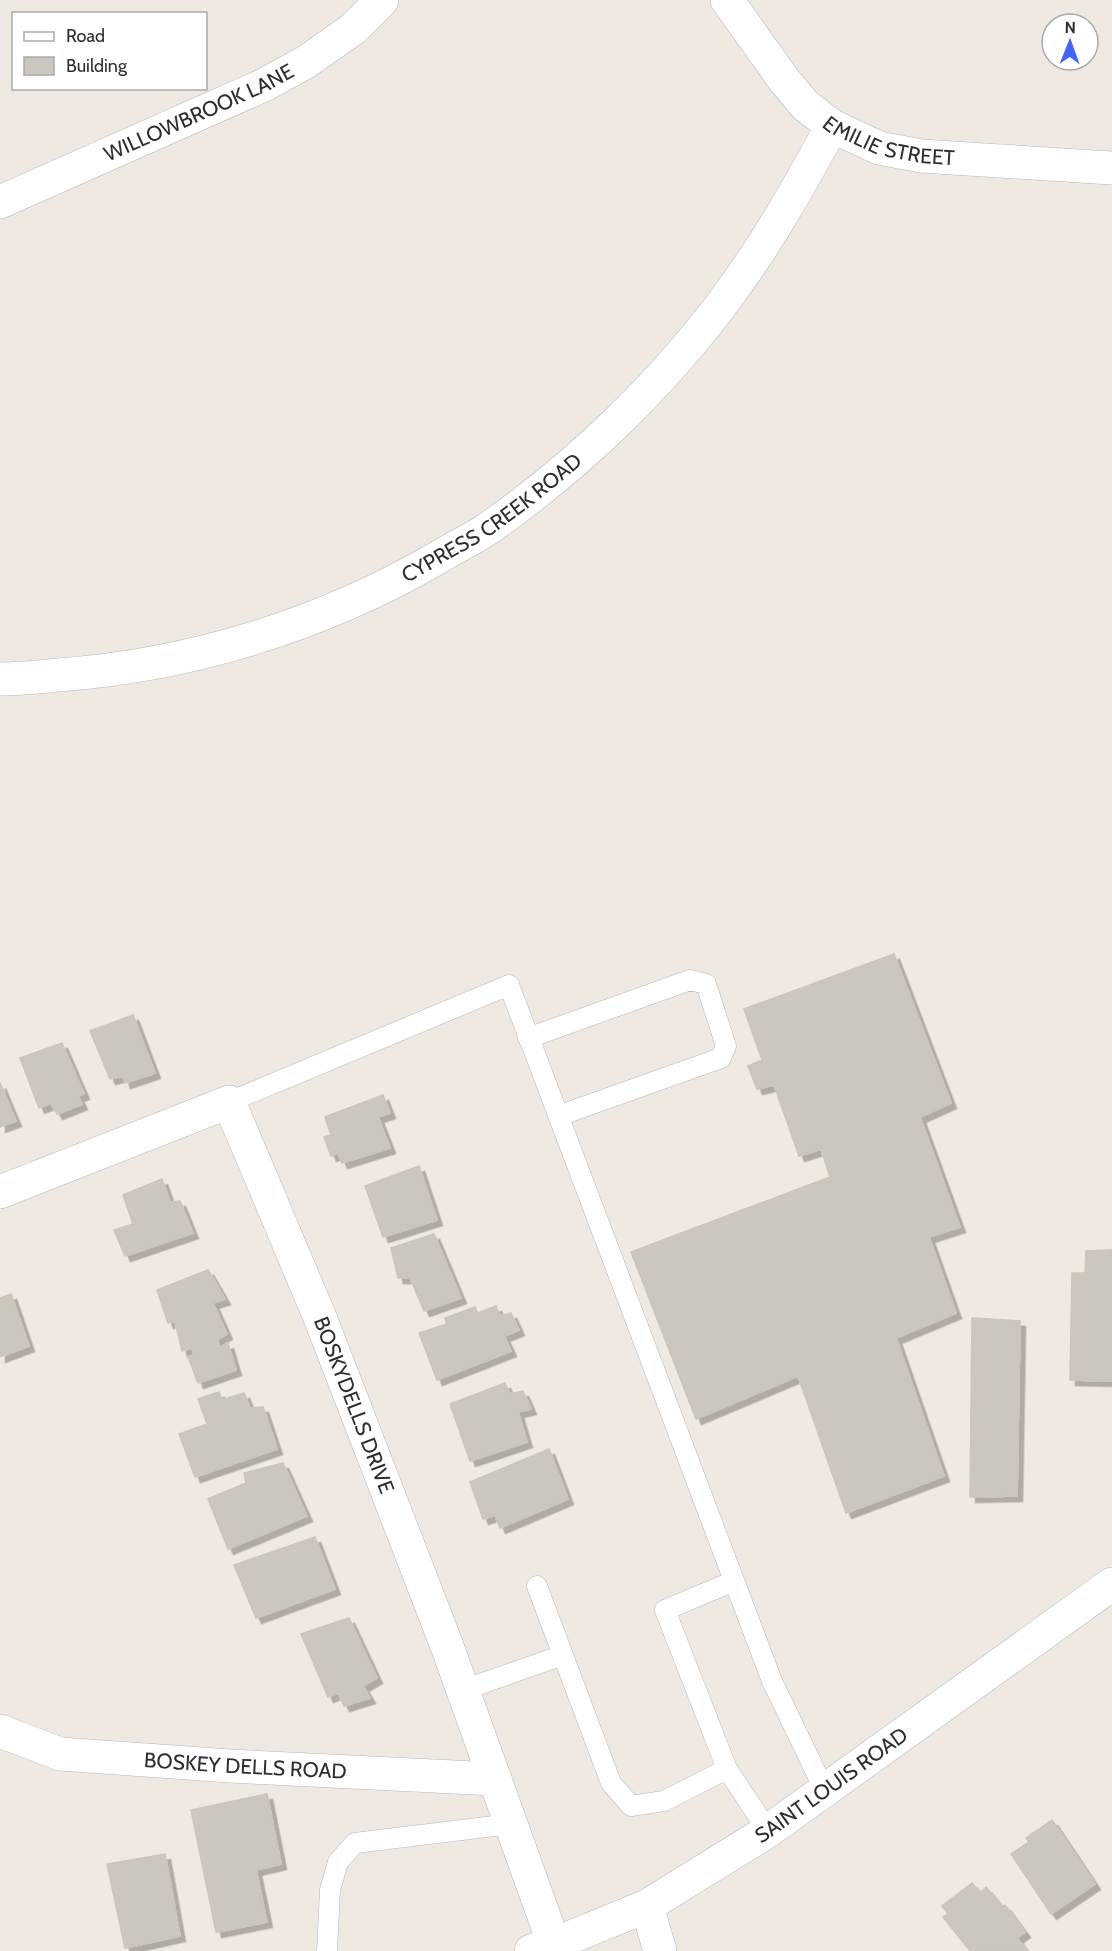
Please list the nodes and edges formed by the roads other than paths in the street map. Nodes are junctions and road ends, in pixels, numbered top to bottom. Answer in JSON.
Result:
{"nodes":[{"id":1,"x":382,"y":0,"type":"edge"},
{"id":2,"x":727,"y":0,"type":"edge"},
{"id":3,"x":832,"y":126,"type":"junction"},
{"id":4,"x":1112,"y":168,"type":"edge"},
{"id":5,"x":0,"y":202,"type":"edge"},
{"id":6,"x":0,"y":679,"type":"edge"},
{"id":7,"x":528,"y":1038,"type":"junction"},
{"id":8,"x":229,"y":1102,"type":"junction"},
{"id":9,"x":558,"y":1116,"type":"junction"},
{"id":10,"x":0,"y":1192,"type":"edge"},
{"id":11,"x":734,"y":1581,"type":"junction"},
{"id":12,"x":1112,"y":1584,"type":"edge"},
{"id":13,"x":537,"y":1586,"type":"dead end"},
{"id":14,"x":563,"y":1655,"type":"junction"},
{"id":15,"x":463,"y":1690,"type":"junction"},
{"id":16,"x":0,"y":1731,"type":"edge"},
{"id":17,"x":727,"y":1769,"type":"junction"},
{"id":18,"x":495,"y":1779,"type":"junction"},
{"id":19,"x":825,"y":1791,"type":"junction"},
{"id":20,"x":511,"y":1824,"type":"junction"},
{"id":21,"x":768,"y":1831,"type":"junction"},
{"id":22,"x":647,"y":1906,"type":"junction"},
{"id":23,"x":543,"y":1948,"type":"edge"},
{"id":24,"x":327,"y":1951,"type":"edge"},
{"id":25,"x":660,"y":1951,"type":"edge"}],
"edges":[{"from":1,"to":5,"type":"street","name":"WILLOWBROOK LANE"},
{"from":2,"to":3,"type":"street","name":"EMILIE STREET"},
{"from":3,"to":4,"type":"street","name":"EMILIE STREET"},
{"from":3,"to":6,"type":"street","name":"CYPRESS CREEK ROAD"},
{"from":7,"to":8,"type":"lane"},
{"from":7,"to":9,"type":"lane"},
{"from":7,"to":9,"type":"lane"},
{"from":8,"to":10,"type":"street"},
{"from":8,"to":15,"type":"street","name":"BOSKYDELLS DRIVE"},
{"from":9,"to":11,"type":"lane"},
{"from":11,"to":17,"type":"lane"},
{"from":11,"to":19,"type":"lane"},
{"from":12,"to":19,"type":"street","name":"SAINT LOUIS ROAD"},
{"from":13,"to":14,"type":"lane"},
{"from":14,"to":15,"type":"lane"},
{"from":14,"to":17,"type":"lane"},
{"from":15,"to":18,"type":"street","name":"BOSKYDELLS DRIVE"},
{"from":16,"to":18,"type":"street","name":"BOSKEY DELLS ROAD"},
{"from":17,"to":21,"type":"lane"},
{"from":18,"to":20,"type":"street","name":"BOSKYDELLS DRIVE"},
{"from":19,"to":21,"type":"street","name":"SAINT LOUIS ROAD"},
{"from":20,"to":23,"type":"street","name":"BOSKYDELLS DRIVE"},
{"from":20,"to":24,"type":"lane"},
{"from":21,"to":22,"type":"street","name":"SAINT LOUIS ROAD"},
{"from":22,"to":23,"type":"street","name":"SAINT LOUIS ROAD"},
{"from":22,"to":25,"type":"street"}]}
